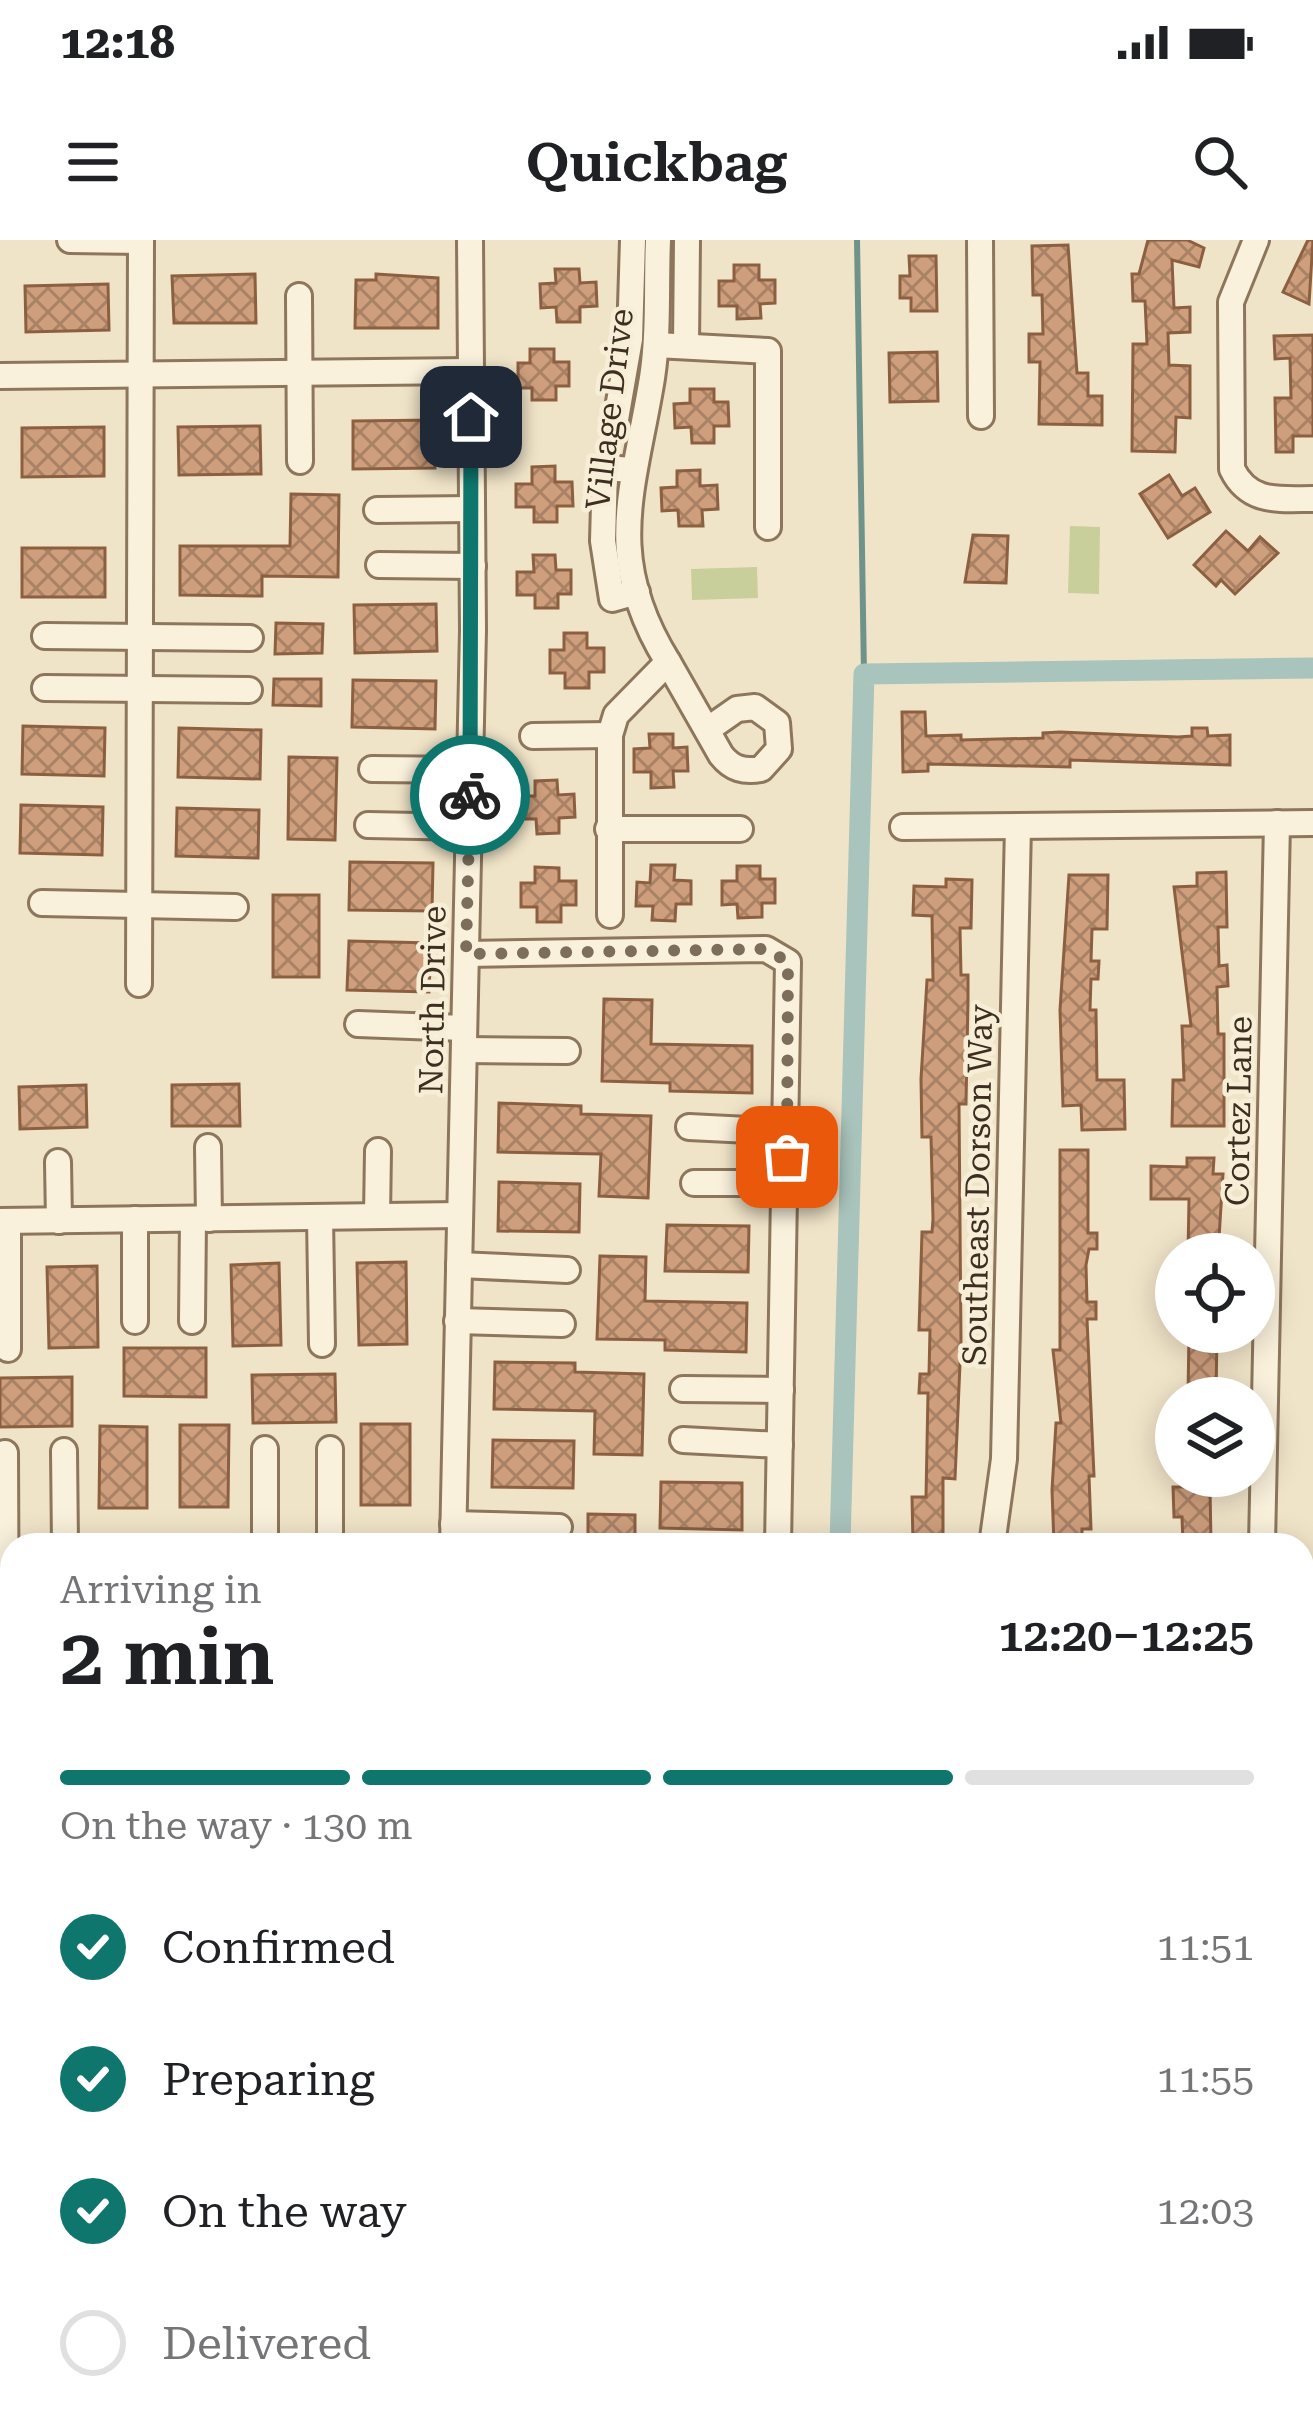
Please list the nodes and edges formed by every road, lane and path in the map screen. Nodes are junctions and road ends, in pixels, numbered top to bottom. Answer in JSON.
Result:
{"nodes":[{"id":1,"x":70,"y":240,"type":"edge"},
{"id":2,"x":141,"y":240,"type":"edge"},
{"id":3,"x":470,"y":240,"type":"edge"},
{"id":4,"x":633,"y":240,"type":"edge"},
{"id":5,"x":658,"y":240,"type":"edge"},
{"id":6,"x":687,"y":240,"type":"edge"},
{"id":7,"x":980,"y":240,"type":"edge"},
{"id":8,"x":1256,"y":240,"type":"edge"},
{"id":9,"x":298,"y":296,"type":"dead end"},
{"id":10,"x":656,"y":344,"type":"junction"},
{"id":11,"x":686,"y":346,"type":"junction"},
{"id":12,"x":471,"y":371,"type":"junction"},
{"id":13,"x":299,"y":373,"type":"junction"},
{"id":14,"x":142,"y":374,"type":"junction"},
{"id":15,"x":0,"y":376,"type":"edge"},
{"id":16,"x":981,"y":416,"type":"dead end"},
{"id":17,"x":615,"y":425,"type":"dead end"},
{"id":18,"x":300,"y":461,"type":"dead end"},
{"id":19,"x":1313,"y":499,"type":"edge"},
{"id":20,"x":472,"y":509,"type":"junction"},
{"id":21,"x":377,"y":510,"type":"dead end"},
{"id":22,"x":768,"y":527,"type":"dead end"},
{"id":23,"x":379,"y":565,"type":"dead end"},
{"id":24,"x":472,"y":566,"type":"junction"},
{"id":25,"x":45,"y":636,"type":"dead end"},
{"id":26,"x":141,"y":637,"type":"junction"},
{"id":27,"x":250,"y":638,"type":"dead end"},
{"id":28,"x":668,"y":662,"type":"junction"},
{"id":29,"x":45,"y":688,"type":"dead end"},
{"id":30,"x":140,"y":689,"type":"junction"},
{"id":31,"x":249,"y":690,"type":"dead end"},
{"id":32,"x":707,"y":730,"type":"dead end"},
{"id":33,"x":610,"y":735,"type":"junction"},
{"id":34,"x":533,"y":736,"type":"dead end"},
{"id":35,"x":372,"y":769,"type":"dead end"},
{"id":36,"x":470,"y":770,"type":"junction"},
{"id":37,"x":1277,"y":823,"type":"junction"},
{"id":38,"x":1313,"y":823,"type":"edge"},
{"id":39,"x":368,"y":825,"type":"dead end"},
{"id":40,"x":469,"y":826,"type":"junction"},
{"id":41,"x":1018,"y":826,"type":"junction"},
{"id":42,"x":903,"y":827,"type":"dead end"},
{"id":43,"x":608,"y":829,"type":"junction"},
{"id":44,"x":740,"y":829,"type":"dead end"},
{"id":45,"x":42,"y":903,"type":"dead end"},
{"id":46,"x":140,"y":906,"type":"junction"},
{"id":47,"x":235,"y":907,"type":"dead end"},
{"id":48,"x":610,"y":915,"type":"dead end"},
{"id":49,"x":466,"y":954,"type":"junction"},
{"id":50,"x":139,"y":984,"type":"dead end"},
{"id":51,"x":358,"y":1024,"type":"dead end"},
{"id":52,"x":464,"y":1039,"type":"junction"},
{"id":53,"x":567,"y":1051,"type":"dead end"},
{"id":54,"x":689,"y":1127,"type":"dead end"},
{"id":55,"x":788,"y":1132,"type":"junction"},
{"id":56,"x":208,"y":1147,"type":"dead end"},
{"id":57,"x":378,"y":1151,"type":"dead end"},
{"id":58,"x":58,"y":1162,"type":"dead end"},
{"id":59,"x":694,"y":1183,"type":"dead end"},
{"id":60,"x":787,"y":1183,"type":"junction"},
{"id":61,"x":460,"y":1215,"type":"junction"},
{"id":62,"x":377,"y":1216,"type":"junction"},
{"id":63,"x":320,"y":1217,"type":"junction"},
{"id":64,"x":201,"y":1219,"type":"junction"},
{"id":65,"x":135,"y":1220,"type":"junction"},
{"id":66,"x":4,"y":1221,"type":"edge"},
{"id":67,"x":59,"y":1221,"type":"junction"},
{"id":68,"x":459,"y":1265,"type":"junction"},
{"id":69,"x":567,"y":1270,"type":"dead end"},
{"id":70,"x":135,"y":1321,"type":"dead end"},
{"id":71,"x":192,"y":1321,"type":"dead end"},
{"id":72,"x":457,"y":1322,"type":"junction"},
{"id":73,"x":562,"y":1324,"type":"dead end"},
{"id":74,"x":322,"y":1344,"type":"dead end"},
{"id":75,"x":8,"y":1349,"type":"dead end"},
{"id":76,"x":683,"y":1389,"type":"dead end"},
{"id":77,"x":782,"y":1390,"type":"junction"},
{"id":78,"x":683,"y":1440,"type":"dead end"},
{"id":79,"x":780,"y":1445,"type":"junction"},
{"id":80,"x":265,"y":1449,"type":"dead end"},
{"id":81,"x":330,"y":1449,"type":"dead end"},
{"id":82,"x":64,"y":1451,"type":"dead end"},
{"id":83,"x":5,"y":1453,"type":"dead end"},
{"id":84,"x":559,"y":1527,"type":"dead end"},
{"id":85,"x":6,"y":1533,"type":"edge"},
{"id":86,"x":65,"y":1533,"type":"edge"},
{"id":87,"x":265,"y":1533,"type":"edge"},
{"id":88,"x":330,"y":1533,"type":"edge"},
{"id":89,"x":453,"y":1533,"type":"edge"},
{"id":90,"x":468,"y":1533,"type":"edge"},
{"id":91,"x":778,"y":1533,"type":"edge"},
{"id":92,"x":994,"y":1533,"type":"edge"},
{"id":93,"x":1262,"y":1533,"type":"edge"}],
"edges":[{"from":1,"to":2,"type":"street"},
{"from":2,"to":14,"type":"street"},
{"from":3,"to":12,"type":"street","name":"North Drive"},
{"from":4,"to":17,"type":"street"},
{"from":5,"to":10,"type":"street","name":"Village Drive"},
{"from":6,"to":11,"type":"street"},
{"from":7,"to":16,"type":"street"},
{"from":8,"to":19,"type":"street"},
{"from":9,"to":13,"type":"street"},
{"from":10,"to":11,"type":"street"},
{"from":10,"to":28,"type":"street","name":"Village Drive"},
{"from":11,"to":22,"type":"street"},
{"from":12,"to":13,"type":"street"},
{"from":12,"to":20,"type":"street","name":"North Drive"},
{"from":13,"to":14,"type":"street"},
{"from":13,"to":18,"type":"street"},
{"from":14,"to":15,"type":"street"},
{"from":14,"to":26,"type":"street"},
{"from":20,"to":21,"type":"street"},
{"from":20,"to":24,"type":"street","name":"North Drive"},
{"from":23,"to":24,"type":"street"},
{"from":24,"to":36,"type":"street","name":"North Drive"},
{"from":25,"to":26,"type":"street"},
{"from":26,"to":27,"type":"street"},
{"from":26,"to":30,"type":"street"},
{"from":28,"to":32,"type":"street","name":"Village Drive"},
{"from":28,"to":33,"type":"street"},
{"from":29,"to":30,"type":"street"},
{"from":30,"to":31,"type":"street"},
{"from":30,"to":46,"type":"street"},
{"from":33,"to":34,"type":"street"},
{"from":33,"to":43,"type":"street"},
{"from":35,"to":36,"type":"street"},
{"from":36,"to":40,"type":"street","name":"North Drive"},
{"from":37,"to":38,"type":"street"},
{"from":37,"to":41,"type":"street"},
{"from":37,"to":93,"type":"street","name":"Cortez Lane"},
{"from":39,"to":40,"type":"street"},
{"from":40,"to":49,"type":"street","name":"North Drive"},
{"from":41,"to":42,"type":"street"},
{"from":41,"to":92,"type":"street","name":"Southeast Dorson Way"},
{"from":43,"to":44,"type":"street"},
{"from":43,"to":48,"type":"street"},
{"from":45,"to":46,"type":"street"},
{"from":46,"to":47,"type":"street"},
{"from":46,"to":50,"type":"street"},
{"from":49,"to":52,"type":"street","name":"North Drive"},
{"from":49,"to":55,"type":"street"},
{"from":51,"to":52,"type":"street"},
{"from":52,"to":53,"type":"street"},
{"from":52,"to":61,"type":"street","name":"North Drive"},
{"from":54,"to":55,"type":"street"},
{"from":55,"to":60,"type":"street"},
{"from":56,"to":64,"type":"street"},
{"from":57,"to":62,"type":"street"},
{"from":58,"to":67,"type":"street"},
{"from":59,"to":60,"type":"street"},
{"from":60,"to":77,"type":"street"},
{"from":61,"to":62,"type":"street"},
{"from":61,"to":68,"type":"street","name":"North Drive"},
{"from":62,"to":63,"type":"street"},
{"from":63,"to":64,"type":"street"},
{"from":63,"to":74,"type":"street"},
{"from":64,"to":65,"type":"street"},
{"from":64,"to":71,"type":"street"},
{"from":65,"to":67,"type":"street"},
{"from":65,"to":70,"type":"street"},
{"from":66,"to":67,"type":"street"},
{"from":66,"to":75,"type":"street"},
{"from":68,"to":69,"type":"street"},
{"from":68,"to":72,"type":"street","name":"North Drive"},
{"from":72,"to":73,"type":"street"},
{"from":72,"to":89,"type":"street","name":"North Drive"},
{"from":76,"to":77,"type":"street"},
{"from":77,"to":79,"type":"street"},
{"from":78,"to":79,"type":"street"},
{"from":79,"to":91,"type":"street"},
{"from":80,"to":87,"type":"street"},
{"from":81,"to":88,"type":"street"},
{"from":82,"to":86,"type":"street"},
{"from":83,"to":85,"type":"street"},
{"from":84,"to":90,"type":"street"}]}
